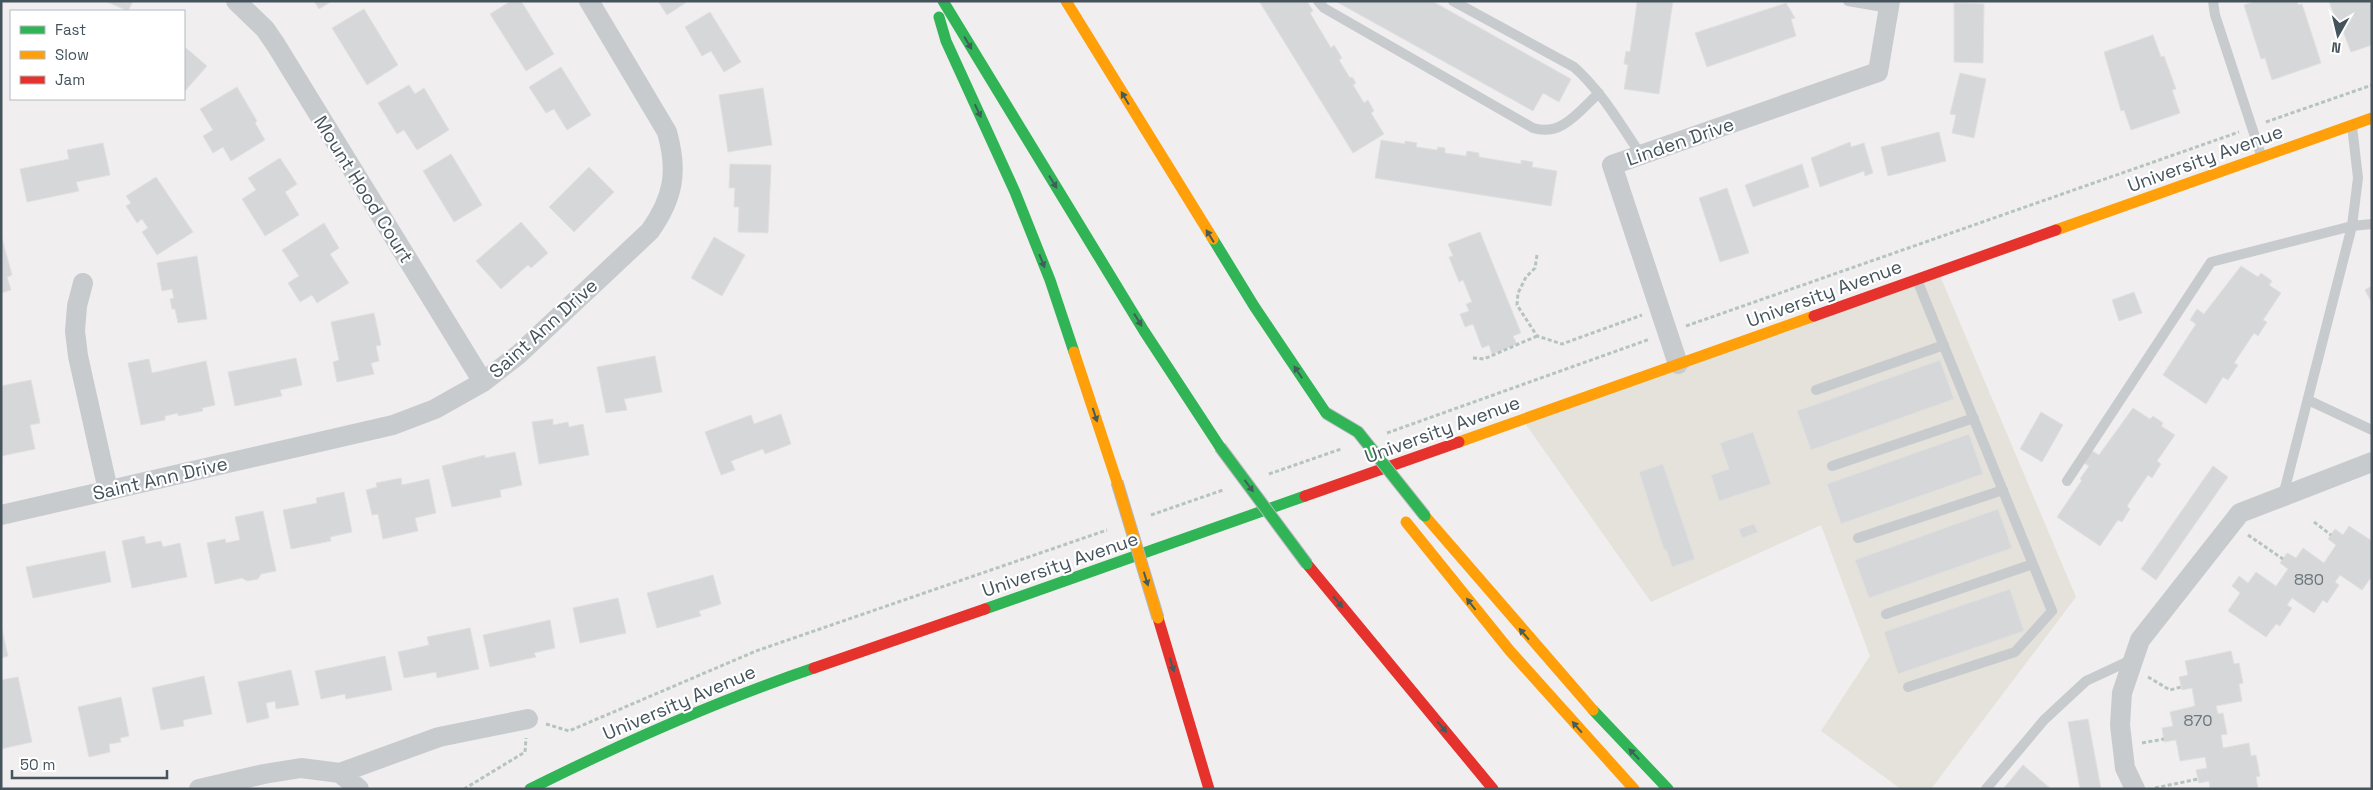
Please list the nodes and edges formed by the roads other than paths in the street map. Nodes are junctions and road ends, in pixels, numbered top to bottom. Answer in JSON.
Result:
{"nodes":[{"id":1,"x":236,"y":1,"type":"edge"},
{"id":2,"x":588,"y":1,"type":"edge"},
{"id":3,"x":935,"y":1,"type":"edge"},
{"id":4,"x":943,"y":1,"type":"edge"},
{"id":5,"x":1066,"y":1,"type":"edge"},
{"id":6,"x":1318,"y":1,"type":"edge"},
{"id":7,"x":1453,"y":1,"type":"edge"},
{"id":8,"x":1848,"y":1,"type":"edge"},
{"id":9,"x":2213,"y":1,"type":"edge"},
{"id":10,"x":1889,"y":5,"type":"edge"},
{"id":11,"x":1599,"y":93,"type":"junction"},
{"id":12,"x":2372,"y":118,"type":"edge"},
{"id":13,"x":2352,"y":125,"type":"junction"},
{"id":14,"x":1641,"y":155,"type":"junction"},
{"id":15,"x":2262,"y":157,"type":"junction"},
{"id":16,"x":2372,"y":224,"type":"edge"},
{"id":17,"x":2352,"y":226,"type":"junction"},
{"id":18,"x":1916,"y":279,"type":"junction"},
{"id":19,"x":83,"y":283,"type":"dead end"},
{"id":20,"x":1944,"y":345,"type":"junction"},
{"id":21,"x":1678,"y":364,"type":"junction"},
{"id":22,"x":483,"y":382,"type":"junction"},
{"id":23,"x":1816,"y":390,"type":"dead end"},
{"id":24,"x":2308,"y":400,"type":"junction"},
{"id":25,"x":1326,"y":413,"type":"junction"},
{"id":26,"x":1974,"y":418,"type":"junction"},
{"id":27,"x":2372,"y":430,"type":"edge"},
{"id":28,"x":1343,"y":436,"type":"dead end"},
{"id":29,"x":1360,"y":460,"type":"dead end"},
{"id":30,"x":2372,"y":462,"type":"edge"},
{"id":31,"x":1832,"y":466,"type":"dead end"},
{"id":32,"x":2067,"y":481,"type":"dead end"},
{"id":33,"x":1377,"y":483,"type":"dead end"},
{"id":34,"x":108,"y":490,"type":"junction"},
{"id":35,"x":2003,"y":490,"type":"junction"},
{"id":36,"x":2283,"y":496,"type":"junction"},
{"id":37,"x":1,"y":515,"type":"edge"},
{"id":38,"x":1403,"y":518,"type":"dead end"},
{"id":39,"x":1858,"y":538,"type":"dead end"},
{"id":40,"x":2033,"y":564,"type":"junction"},
{"id":41,"x":1886,"y":614,"type":"dead end"},
{"id":42,"x":2132,"y":662,"type":"junction"},
{"id":43,"x":1908,"y":687,"type":"dead end"},
{"id":44,"x":528,"y":719,"type":"road end"},
{"id":45,"x":340,"y":773,"type":"junction"},
{"id":46,"x":199,"y":789,"type":"edge"},
{"id":47,"x":359,"y":789,"type":"edge"},
{"id":48,"x":530,"y":789,"type":"edge"},
{"id":49,"x":1209,"y":789,"type":"edge"},
{"id":50,"x":1493,"y":789,"type":"edge"},
{"id":51,"x":1634,"y":789,"type":"edge"},
{"id":52,"x":1668,"y":789,"type":"edge"},
{"id":53,"x":1986,"y":789,"type":"edge"},
{"id":54,"x":2135,"y":789,"type":"edge"}],
"edges":[{"from":1,"to":22,"type":"street","name":"Mount Hood Court"},
{"from":2,"to":22,"type":"street","name":"Saint Ann Drive"},
{"from":3,"to":49,"type":"main road","one_way":true,"bridge":true},
{"from":4,"to":50,"type":"main road","one_way":true,"bridge":true},
{"from":25,"to":5,"type":"main road","one_way":true},
{"from":6,"to":11,"type":"lane"},
{"from":7,"to":11,"type":"lane"},
{"from":8,"to":10,"type":"lane"},
{"from":9,"to":15,"type":"lane"},
{"from":10,"to":14,"type":"street","name":"Linden Drive"},
{"from":11,"to":14,"type":"lane"},
{"from":12,"to":13,"type":"main road","name":"University Avenue"},
{"from":13,"to":15,"type":"main road","name":"University Avenue"},
{"from":13,"to":17,"type":"lane"},
{"from":14,"to":21,"type":"street","name":"Linden Drive"},
{"from":15,"to":18,"type":"main road","name":"University Avenue"},
{"from":16,"to":17,"type":"lane"},
{"from":17,"to":24,"type":"lane"},
{"from":17,"to":32,"type":"lane"},
{"from":18,"to":20,"type":"lane"},
{"from":18,"to":21,"type":"main road","name":"University Avenue"},
{"from":19,"to":34,"type":"street"},
{"from":20,"to":23,"type":"lane"},
{"from":20,"to":26,"type":"lane"},
{"from":21,"to":48,"type":"main road","name":"University Avenue"},
{"from":22,"to":34,"type":"street","name":"Saint Ann Drive"},
{"from":24,"to":27,"type":"lane"},
{"from":24,"to":36,"type":"lane"},
{"from":25,"to":28,"type":"main road"},
{"from":52,"to":25,"type":"main road","one_way":true,"bridge":true},
{"from":26,"to":31,"type":"lane"},
{"from":26,"to":35,"type":"lane"},
{"from":29,"to":33,"type":"main road"},
{"from":30,"to":36,"type":"street"},
{"from":34,"to":37,"type":"street","name":"Saint Ann Drive"},
{"from":35,"to":39,"type":"lane"},
{"from":35,"to":40,"type":"lane"},
{"from":36,"to":42,"type":"street"},
{"from":51,"to":38,"type":"main road","one_way":true},
{"from":40,"to":41,"type":"lane"},
{"from":40,"to":43,"type":"lane"},
{"from":42,"to":53,"type":"lane"},
{"from":42,"to":54,"type":"street"},
{"from":44,"to":45,"type":"street"},
{"from":45,"to":46,"type":"street"},
{"from":45,"to":47,"type":"street"}]}
